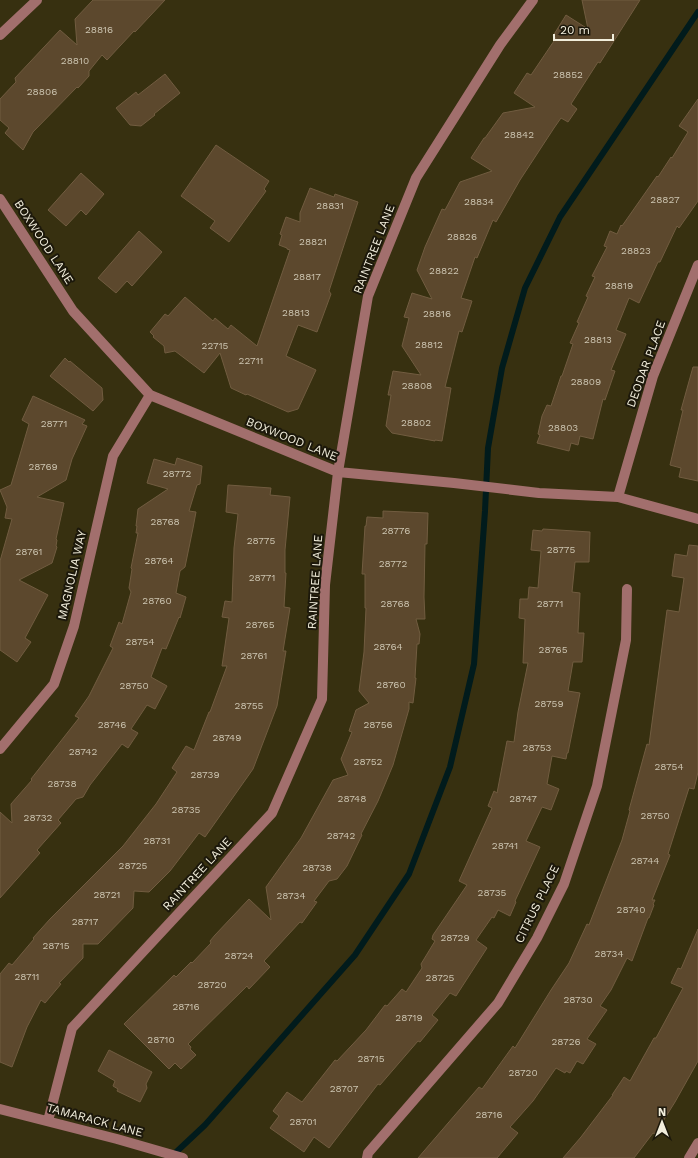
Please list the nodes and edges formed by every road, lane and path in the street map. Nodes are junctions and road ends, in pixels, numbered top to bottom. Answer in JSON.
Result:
{"nodes":[{"id":1,"x":37,"y":0,"type":"edge"},
{"id":2,"x":533,"y":0,"type":"edge"},
{"id":3,"x":0,"y":35,"type":"edge"},
{"id":4,"x":0,"y":199,"type":"edge"},
{"id":5,"x":698,"y":265,"type":"edge"},
{"id":6,"x":150,"y":395,"type":"junction"},
{"id":7,"x":338,"y":472,"type":"junction"},
{"id":8,"x":618,"y":498,"type":"junction"},
{"id":9,"x":698,"y":519,"type":"edge"},
{"id":10,"x":626,"y":589,"type":"dead end"},
{"id":11,"x":0,"y":749,"type":"edge"},
{"id":12,"x":0,"y":1109,"type":"edge"},
{"id":13,"x":48,"y":1121,"type":"junction"},
{"id":14,"x":698,"y":1143,"type":"edge"},
{"id":15,"x":183,"y":1158,"type":"edge"},
{"id":16,"x":367,"y":1158,"type":"edge"},
{"id":17,"x":689,"y":1158,"type":"edge"}],
"edges":[{"from":1,"to":3,"type":"street"},
{"from":2,"to":7,"type":"street","name":"RAINTREE LANE"},
{"from":4,"to":6,"type":"street","name":"BOXWOOD LANE"},
{"from":5,"to":8,"type":"street","name":"DEODAR PLACE"},
{"from":6,"to":7,"type":"street","name":"BOXWOOD LANE"},
{"from":6,"to":11,"type":"street","name":"MAGNOLIA WAY"},
{"from":7,"to":8,"type":"street","name":"BOXWOOD LANE"},
{"from":7,"to":13,"type":"street","name":"RAINTREE LANE"},
{"from":8,"to":9,"type":"street","name":"BOXWOOD LANE"},
{"from":10,"to":16,"type":"street","name":"CITRUS PLACE"},
{"from":12,"to":13,"type":"street","name":"TAMARACK LANE"},
{"from":13,"to":15,"type":"street","name":"TAMARACK LANE"},
{"from":14,"to":17,"type":"street"}]}
